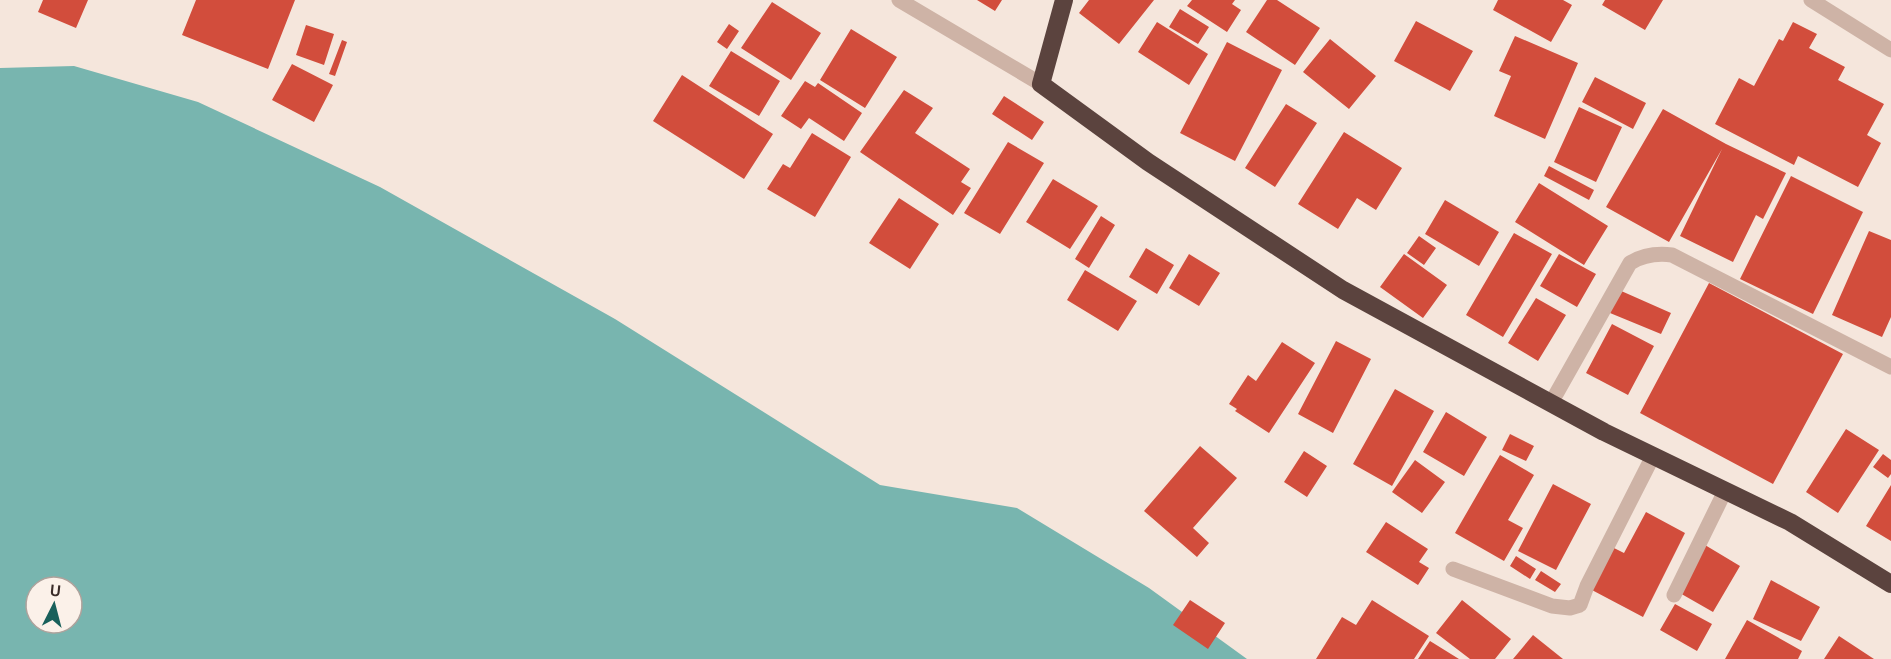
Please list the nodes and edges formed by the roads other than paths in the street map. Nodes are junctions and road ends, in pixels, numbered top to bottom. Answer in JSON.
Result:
{"nodes":[{"id":1,"x":899,"y":0,"type":"edge"},
{"id":2,"x":1064,"y":0,"type":"edge"},
{"id":3,"x":1811,"y":0,"type":"edge"},
{"id":4,"x":1891,"y":50,"type":"edge"},
{"id":5,"x":1041,"y":84,"type":"junction"},
{"id":6,"x":1891,"y":367,"type":"edge"},
{"id":7,"x":1551,"y":403,"type":"junction"},
{"id":8,"x":1653,"y":456,"type":"junction"},
{"id":9,"x":1725,"y":491,"type":"junction"},
{"id":10,"x":1453,"y":569,"type":"dead end"},
{"id":11,"x":1891,"y":584,"type":"edge"},
{"id":12,"x":1674,"y":595,"type":"dead end"}],
"edges":[{"from":1,"to":5,"type":"street"},
{"from":2,"to":5,"type":"highway"},
{"from":3,"to":4,"type":"street"},
{"from":5,"to":7,"type":"highway"},
{"from":6,"to":7,"type":"street"},
{"from":7,"to":8,"type":"highway"},
{"from":8,"to":9,"type":"highway"},
{"from":8,"to":10,"type":"street"},
{"from":9,"to":11,"type":"highway"},
{"from":9,"to":12,"type":"street"}]}
